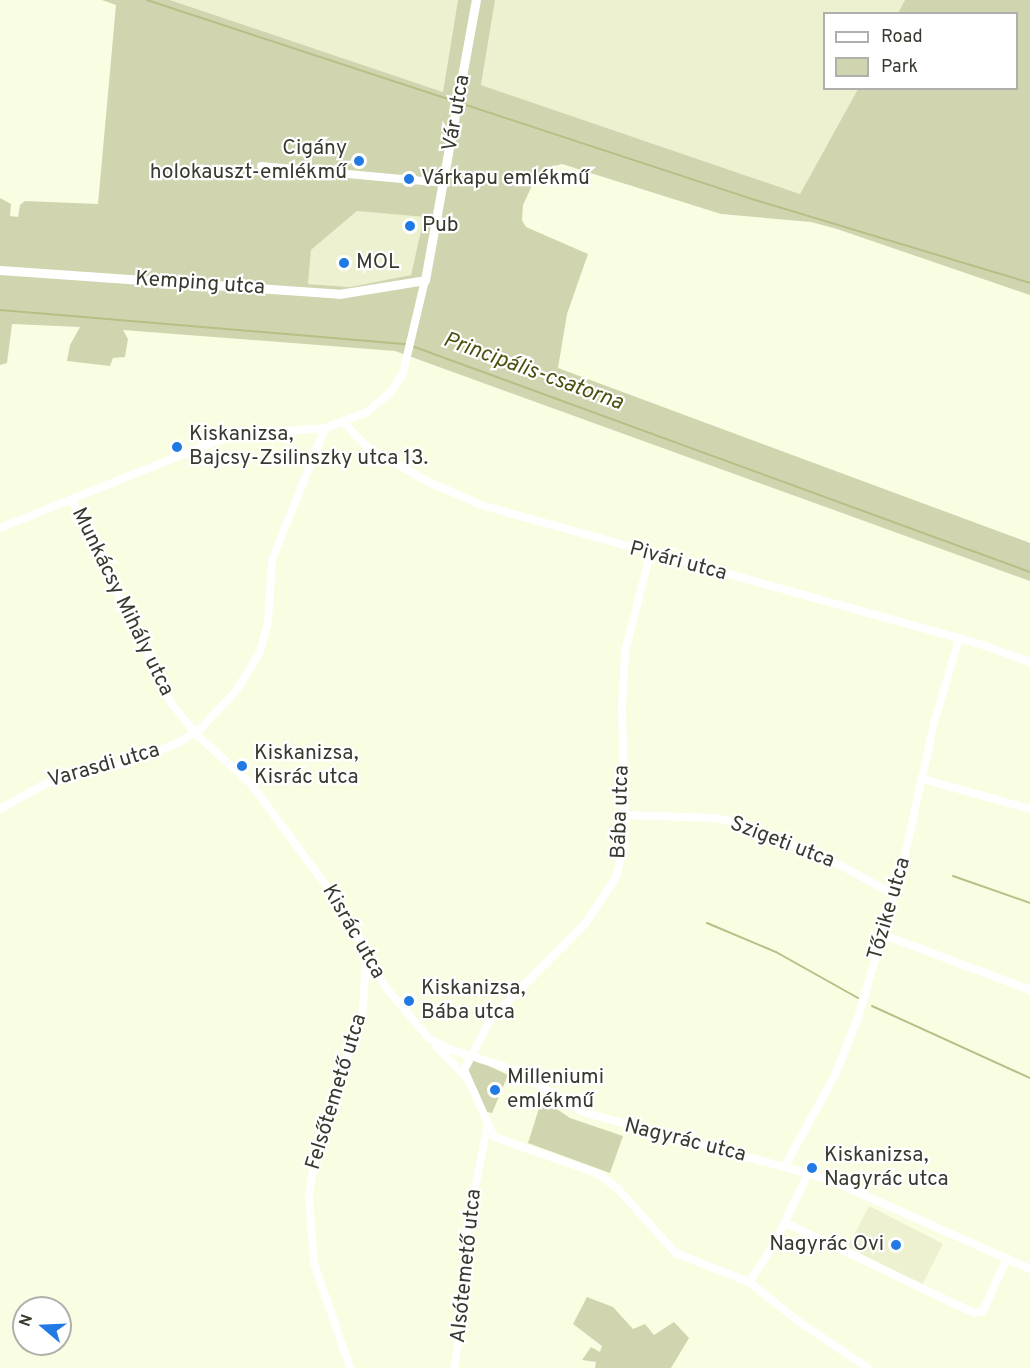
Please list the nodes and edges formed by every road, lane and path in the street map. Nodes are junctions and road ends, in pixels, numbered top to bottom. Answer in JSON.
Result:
{"nodes":[{"id":1,"x":476,"y":0,"type":"edge"},
{"id":2,"x":261,"y":166,"type":"dead end"},
{"id":3,"x":445,"y":183,"type":"junction"},
{"id":4,"x":0,"y":270,"type":"edge"},
{"id":5,"x":426,"y":280,"type":"junction"},
{"id":6,"x":344,"y":423,"type":"junction"},
{"id":7,"x":325,"y":428,"type":"junction"},
{"id":8,"x":72,"y":499,"type":"junction"},
{"id":9,"x":0,"y":528,"type":"edge"},
{"id":10,"x":650,"y":555,"type":"junction"},
{"id":11,"x":959,"y":639,"type":"junction"},
{"id":12,"x":1030,"y":662,"type":"edge"},
{"id":13,"x":195,"y":733,"type":"junction"},
{"id":14,"x":923,"y":779,"type":"junction"},
{"id":15,"x":0,"y":809,"type":"edge"},
{"id":16,"x":1030,"y":809,"type":"edge"},
{"id":17,"x":625,"y":815,"type":"junction"},
{"id":18,"x":895,"y":895,"type":"junction"},
{"id":19,"x":884,"y":935,"type":"junction"},
{"id":20,"x":366,"y":954,"type":"junction"},
{"id":21,"x":1030,"y":990,"type":"edge"},
{"id":22,"x":429,"y":1038,"type":"junction"},
{"id":23,"x":470,"y":1054,"type":"junction"},
{"id":24,"x":467,"y":1077,"type":"junction"},
{"id":25,"x":487,"y":1128,"type":"junction"},
{"id":26,"x":785,"y":1166,"type":"junction"},
{"id":27,"x":808,"y":1173,"type":"junction"},
{"id":28,"x":786,"y":1223,"type":"junction"},
{"id":29,"x":1007,"y":1258,"type":"junction"},
{"id":30,"x":1030,"y":1269,"type":"edge"},
{"id":31,"x":749,"y":1282,"type":"junction"},
{"id":32,"x":350,"y":1368,"type":"edge"},
{"id":33,"x":454,"y":1368,"type":"edge"},
{"id":34,"x":868,"y":1368,"type":"edge"}],
"edges":[{"from":1,"to":3,"type":"main road","name":"Vár utca"},
{"from":2,"to":3,"type":"street"},
{"from":3,"to":5,"type":"main road","name":"Vár utca"},
{"from":4,"to":5,"type":"main road","name":"Kemping utca"},
{"from":5,"to":6,"type":"street","name":"Vár utca"},
{"from":6,"to":7,"type":"street","name":"Vár utca"},
{"from":6,"to":10,"type":"street","name":"Pivári utca"},
{"from":7,"to":8,"type":"street","name":"Vár utca"},
{"from":7,"to":13,"type":"street","name":"Varasdi utca"},
{"from":8,"to":9,"type":"street","name":"Vár utca"},
{"from":8,"to":13,"type":"street","name":"Munkácsy Mihály utca"},
{"from":10,"to":11,"type":"street","name":"Pivári utca"},
{"from":10,"to":17,"type":"street","name":"Bába utca"},
{"from":11,"to":12,"type":"street","name":"Pivári utca"},
{"from":11,"to":14,"type":"street","name":"Tőzike utca"},
{"from":13,"to":15,"type":"street","name":"Varasdi utca"},
{"from":13,"to":20,"type":"street","name":"Kisrác utca"},
{"from":14,"to":16,"type":"street"},
{"from":14,"to":18,"type":"street","name":"Tőzike utca"},
{"from":17,"to":18,"type":"street","name":"Szigeti utca"},
{"from":17,"to":23,"type":"street","name":"Bába utca"},
{"from":18,"to":19,"type":"street","name":"Tőzike utca"},
{"from":19,"to":21,"type":"street"},
{"from":19,"to":26,"type":"street","name":"Tőzike utca"},
{"from":20,"to":22,"type":"street","name":"Kisrác utca"},
{"from":20,"to":32,"type":"street","name":"Felsőtemető utca"},
{"from":22,"to":23,"type":"street","name":"Kisrác utca"},
{"from":22,"to":24,"type":"street"},
{"from":23,"to":24,"type":"street"},
{"from":23,"to":26,"type":"street","name":"Nagyrác utca"},
{"from":24,"to":25,"type":"street"},
{"from":25,"to":31,"type":"street"},
{"from":25,"to":33,"type":"street","name":"Alsótemető utca"},
{"from":26,"to":27,"type":"street","name":"Nagyrác utca"},
{"from":27,"to":28,"type":"street"},
{"from":27,"to":29,"type":"street","name":"Nagyrác utca"},
{"from":28,"to":29,"type":"street"},
{"from":28,"to":31,"type":"street"},
{"from":29,"to":30,"type":"street","name":"Nagyrác utca"},
{"from":31,"to":34,"type":"street"}]}
